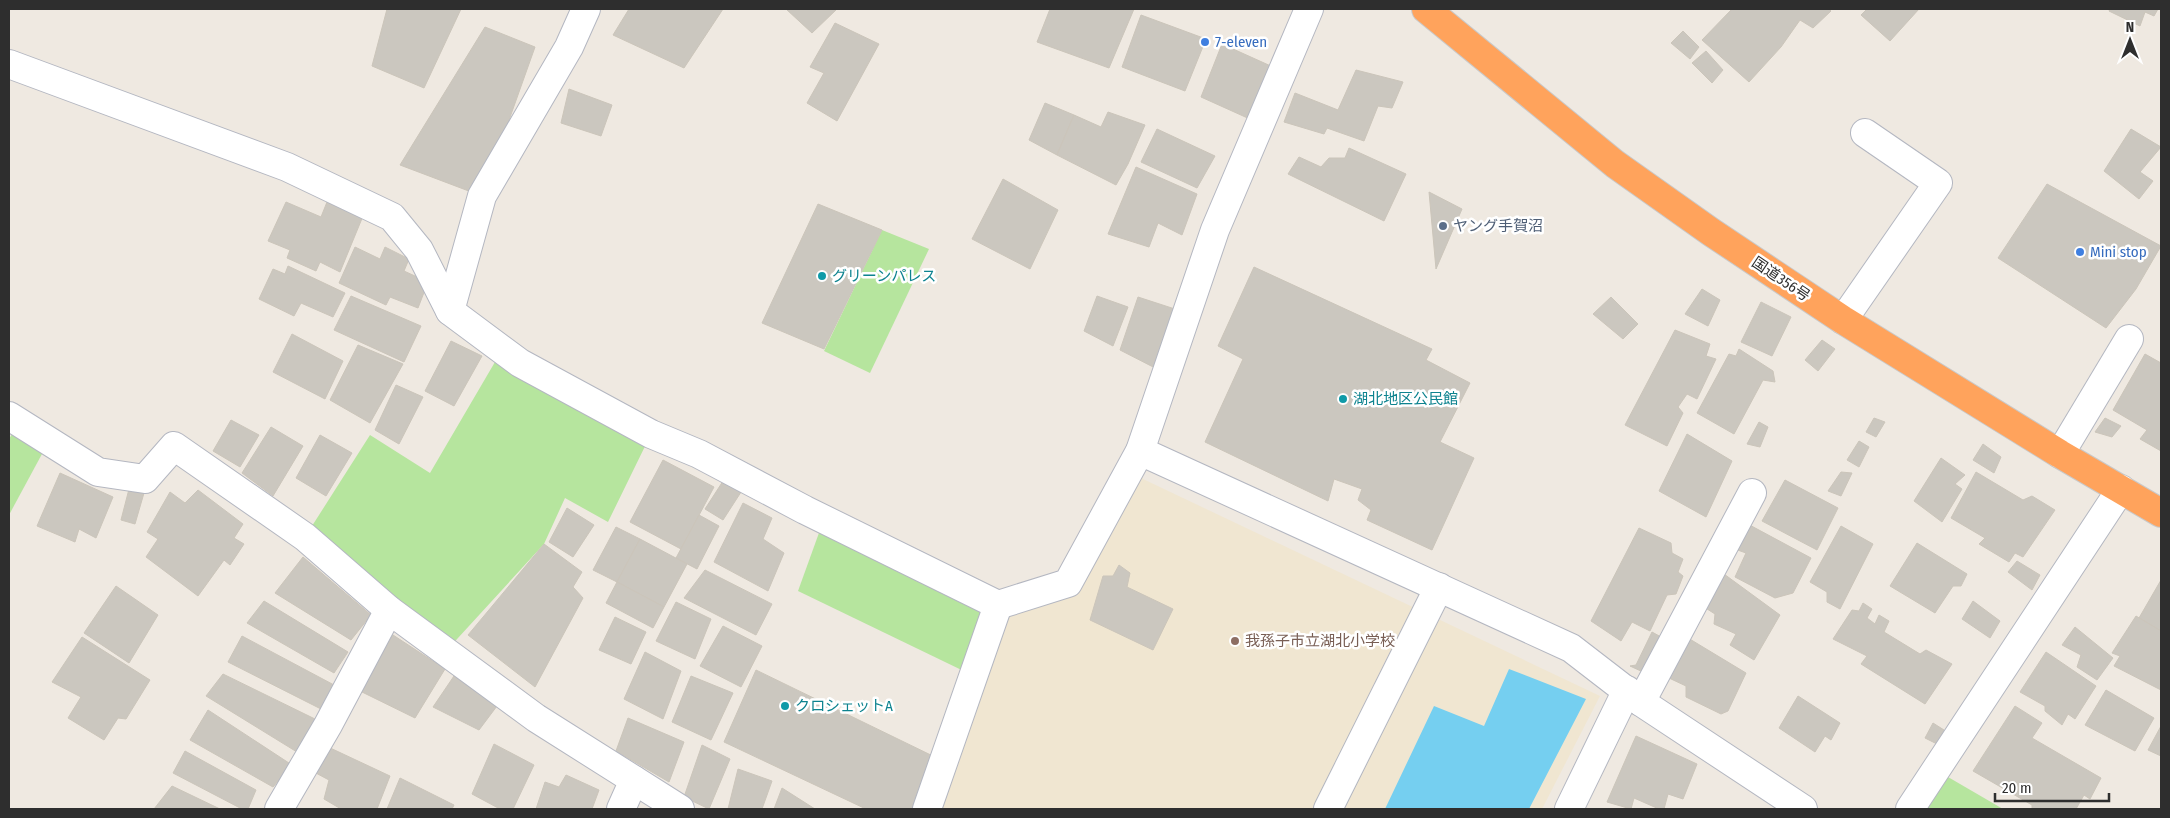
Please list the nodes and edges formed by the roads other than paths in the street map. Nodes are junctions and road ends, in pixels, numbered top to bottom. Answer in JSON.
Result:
{"nodes":[{"id":1,"x":586,"y":9,"type":"edge"},
{"id":2,"x":1309,"y":9,"type":"edge"},
{"id":3,"x":1426,"y":9,"type":"edge"},
{"id":4,"x":9,"y":64,"type":"edge"},
{"id":5,"x":1866,"y":133,"type":"dead end"},
{"id":6,"x":450,"y":311,"type":"junction"},
{"id":7,"x":1843,"y":320,"type":"junction"},
{"id":8,"x":2129,"y":339,"type":"dead end"},
{"id":9,"x":9,"y":416,"type":"edge"},
{"id":10,"x":1140,"y":451,"type":"junction"},
{"id":11,"x":2060,"y":454,"type":"junction"},
{"id":12,"x":2121,"y":489,"type":"junction"},
{"id":13,"x":1752,"y":493,"type":"dead end"},
{"id":14,"x":2161,"y":513,"type":"edge"},
{"id":15,"x":1439,"y":587,"type":"junction"},
{"id":16,"x":998,"y":605,"type":"junction"},
{"id":17,"x":389,"y":610,"type":"junction"},
{"id":18,"x":1634,"y":696,"type":"junction"},
{"id":19,"x":634,"y":780,"type":"junction"},
{"id":20,"x":279,"y":809,"type":"edge"},
{"id":21,"x":622,"y":809,"type":"edge"},
{"id":22,"x":680,"y":809,"type":"edge"},
{"id":23,"x":927,"y":809,"type":"edge"},
{"id":24,"x":1328,"y":809,"type":"edge"},
{"id":25,"x":1568,"y":809,"type":"edge"},
{"id":26,"x":1803,"y":809,"type":"edge"},
{"id":27,"x":1910,"y":809,"type":"edge"}],
"edges":[{"from":1,"to":6,"type":"street"},
{"from":2,"to":10,"type":"street"},
{"from":3,"to":7,"type":"highway","name":"国道356号"},
{"from":4,"to":6,"type":"street"},
{"from":5,"to":7,"type":"street"},
{"from":6,"to":16,"type":"street"},
{"from":7,"to":11,"type":"highway","name":"国道356号"},
{"from":8,"to":11,"type":"street"},
{"from":9,"to":17,"type":"street"},
{"from":10,"to":15,"type":"street"},
{"from":10,"to":16,"type":"street"},
{"from":11,"to":12,"type":"highway","name":"国道356号"},
{"from":12,"to":14,"type":"highway","name":"国道356号"},
{"from":12,"to":27,"type":"street"},
{"from":13,"to":18,"type":"street"},
{"from":15,"to":18,"type":"street"},
{"from":15,"to":24,"type":"street"},
{"from":16,"to":23,"type":"street"},
{"from":17,"to":19,"type":"street"},
{"from":17,"to":20,"type":"street"},
{"from":18,"to":25,"type":"street"},
{"from":18,"to":26,"type":"street"},
{"from":19,"to":21,"type":"street"},
{"from":19,"to":22,"type":"street"}]}
